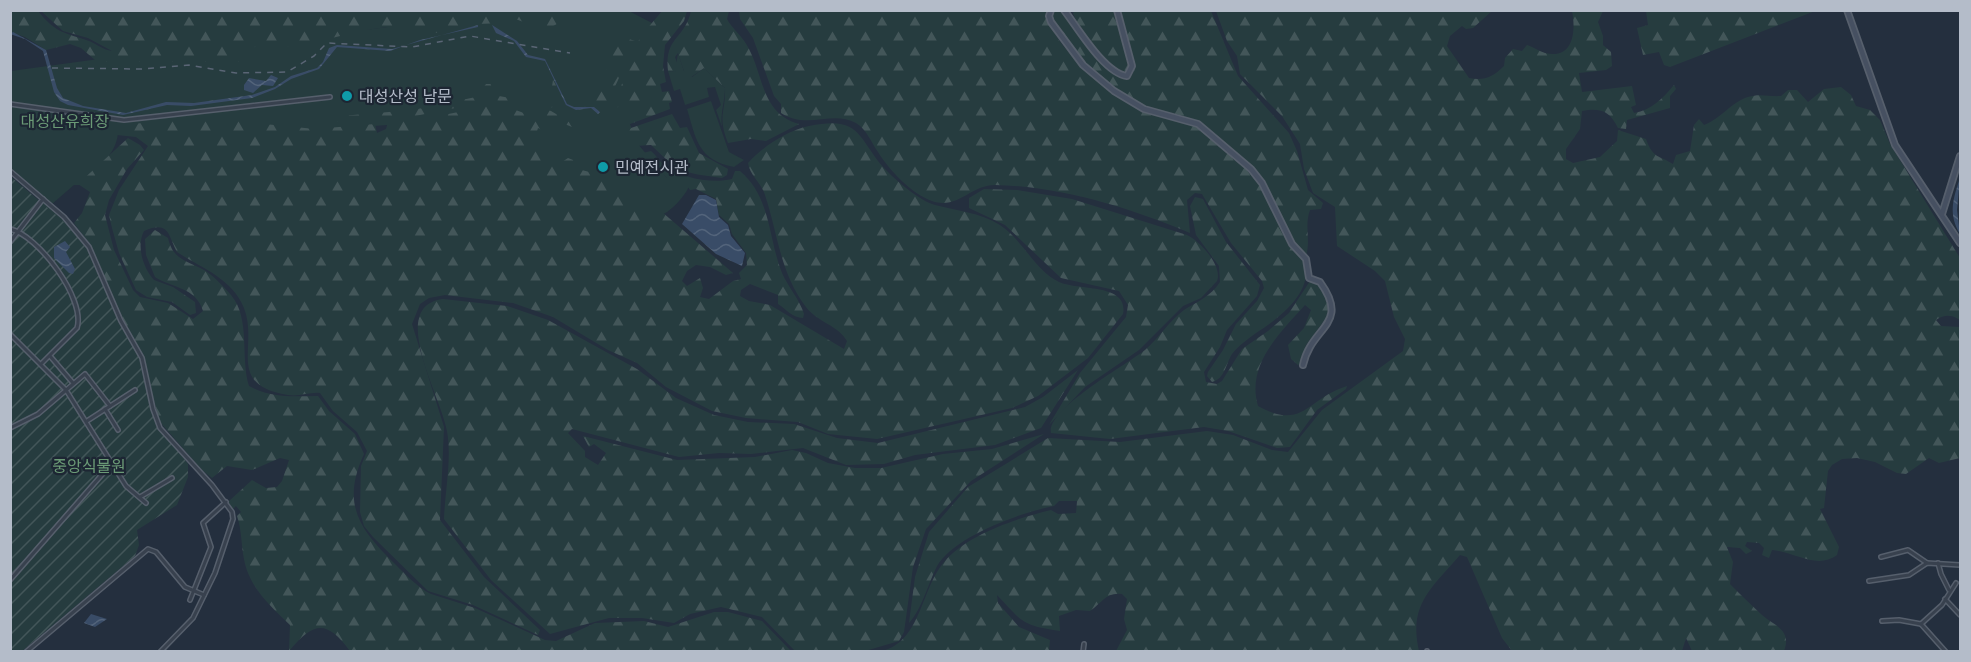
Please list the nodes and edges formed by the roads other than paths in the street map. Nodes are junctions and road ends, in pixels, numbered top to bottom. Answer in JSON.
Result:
{"nodes":[{"id":1,"x":1052,"y":10,"type":"edge"},
{"id":2,"x":1064,"y":10,"type":"edge"},
{"id":3,"x":1117,"y":10,"type":"edge"},
{"id":4,"x":1847,"y":10,"type":"edge"},
{"id":5,"x":330,"y":97,"type":"dead end"},
{"id":6,"x":10,"y":104,"type":"edge"},
{"id":7,"x":1960,"y":156,"type":"edge"},
{"id":8,"x":10,"y":171,"type":"edge"},
{"id":9,"x":43,"y":200,"type":"junction"},
{"id":10,"x":1942,"y":213,"type":"junction"},
{"id":11,"x":10,"y":229,"type":"edge"},
{"id":12,"x":19,"y":231,"type":"junction"},
{"id":13,"x":10,"y":242,"type":"edge"},
{"id":14,"x":1960,"y":243,"type":"edge"},
{"id":15,"x":10,"y":334,"type":"edge"},
{"id":16,"x":50,"y":356,"type":"junction"},
{"id":17,"x":42,"y":363,"type":"junction"},
{"id":18,"x":1303,"y":365,"type":"dead end"},
{"id":19,"x":73,"y":383,"type":"junction"},
{"id":20,"x":66,"y":390,"type":"junction"},
{"id":21,"x":135,"y":390,"type":"dead end"},
{"id":22,"x":110,"y":406,"type":"junction"},
{"id":23,"x":105,"y":409,"type":"junction"},
{"id":24,"x":87,"y":421,"type":"junction"},
{"id":25,"x":10,"y":428,"type":"edge"},
{"id":26,"x":118,"y":430,"type":"dead end"},
{"id":27,"x":113,"y":462,"type":"junction"},
{"id":28,"x":172,"y":478,"type":"dead end"},
{"id":29,"x":140,"y":497,"type":"junction"},
{"id":30,"x":146,"y":502,"type":"dead end"},
{"id":31,"x":226,"y":502,"type":"junction"},
{"id":32,"x":1881,"y":557,"type":"dead end"},
{"id":33,"x":1938,"y":562,"type":"junction"},
{"id":34,"x":1927,"y":563,"type":"junction"},
{"id":35,"x":1960,"y":565,"type":"edge"},
{"id":36,"x":10,"y":580,"type":"edge"},
{"id":37,"x":1869,"y":581,"type":"dead end"},
{"id":38,"x":1956,"y":583,"type":"dead end"},
{"id":39,"x":1949,"y":590,"type":"junction"},
{"id":40,"x":194,"y":591,"type":"junction"},
{"id":41,"x":204,"y":595,"type":"junction"},
{"id":42,"x":1946,"y":599,"type":"junction"},
{"id":43,"x":190,"y":600,"type":"dead end"},
{"id":44,"x":1960,"y":615,"type":"edge"},
{"id":45,"x":1882,"y":621,"type":"dead end"},
{"id":46,"x":1921,"y":624,"type":"junction"},
{"id":47,"x":1084,"y":645,"type":"dead end"},
{"id":48,"x":26,"y":651,"type":"edge"},
{"id":49,"x":160,"y":651,"type":"edge"},
{"id":50,"x":1083,"y":651,"type":"edge"},
{"id":51,"x":1946,"y":651,"type":"edge"}],
"edges":[{"from":1,"to":18,"type":"street"},
{"from":2,"to":3,"type":"street"},
{"from":4,"to":10,"type":"street"},
{"from":5,"to":6,"type":"street"},
{"from":7,"to":10,"type":"street"},
{"from":8,"to":9,"type":"street"},
{"from":9,"to":12,"type":"street"},
{"from":9,"to":31,"type":"street"},
{"from":10,"to":14,"type":"street"},
{"from":11,"to":12,"type":"street"},
{"from":12,"to":13,"type":"street"},
{"from":12,"to":16,"type":"street"},
{"from":15,"to":17,"type":"street"},
{"from":16,"to":17,"type":"street"},
{"from":16,"to":19,"type":"street"},
{"from":17,"to":20,"type":"street"},
{"from":19,"to":20,"type":"street"},
{"from":19,"to":22,"type":"street"},
{"from":20,"to":24,"type":"street"},
{"from":20,"to":25,"type":"street"},
{"from":21,"to":22,"type":"street"},
{"from":22,"to":23,"type":"street"},
{"from":23,"to":24,"type":"street"},
{"from":23,"to":26,"type":"street"},
{"from":24,"to":27,"type":"street"},
{"from":27,"to":29,"type":"street"},
{"from":27,"to":36,"type":"street"},
{"from":28,"to":29,"type":"street"},
{"from":29,"to":30,"type":"street"},
{"from":31,"to":40,"type":"street"},
{"from":31,"to":41,"type":"street"},
{"from":32,"to":34,"type":"street"},
{"from":33,"to":34,"type":"street"},
{"from":33,"to":35,"type":"street"},
{"from":33,"to":39,"type":"street"},
{"from":34,"to":37,"type":"street"},
{"from":38,"to":39,"type":"street"},
{"from":39,"to":42,"type":"street"},
{"from":40,"to":41,"type":"street"},
{"from":40,"to":43,"type":"street"},
{"from":40,"to":48,"type":"street"},
{"from":41,"to":49,"type":"street"},
{"from":42,"to":44,"type":"street"},
{"from":42,"to":46,"type":"street"},
{"from":45,"to":46,"type":"street"},
{"from":46,"to":51,"type":"street"},
{"from":47,"to":50,"type":"street"}]}
